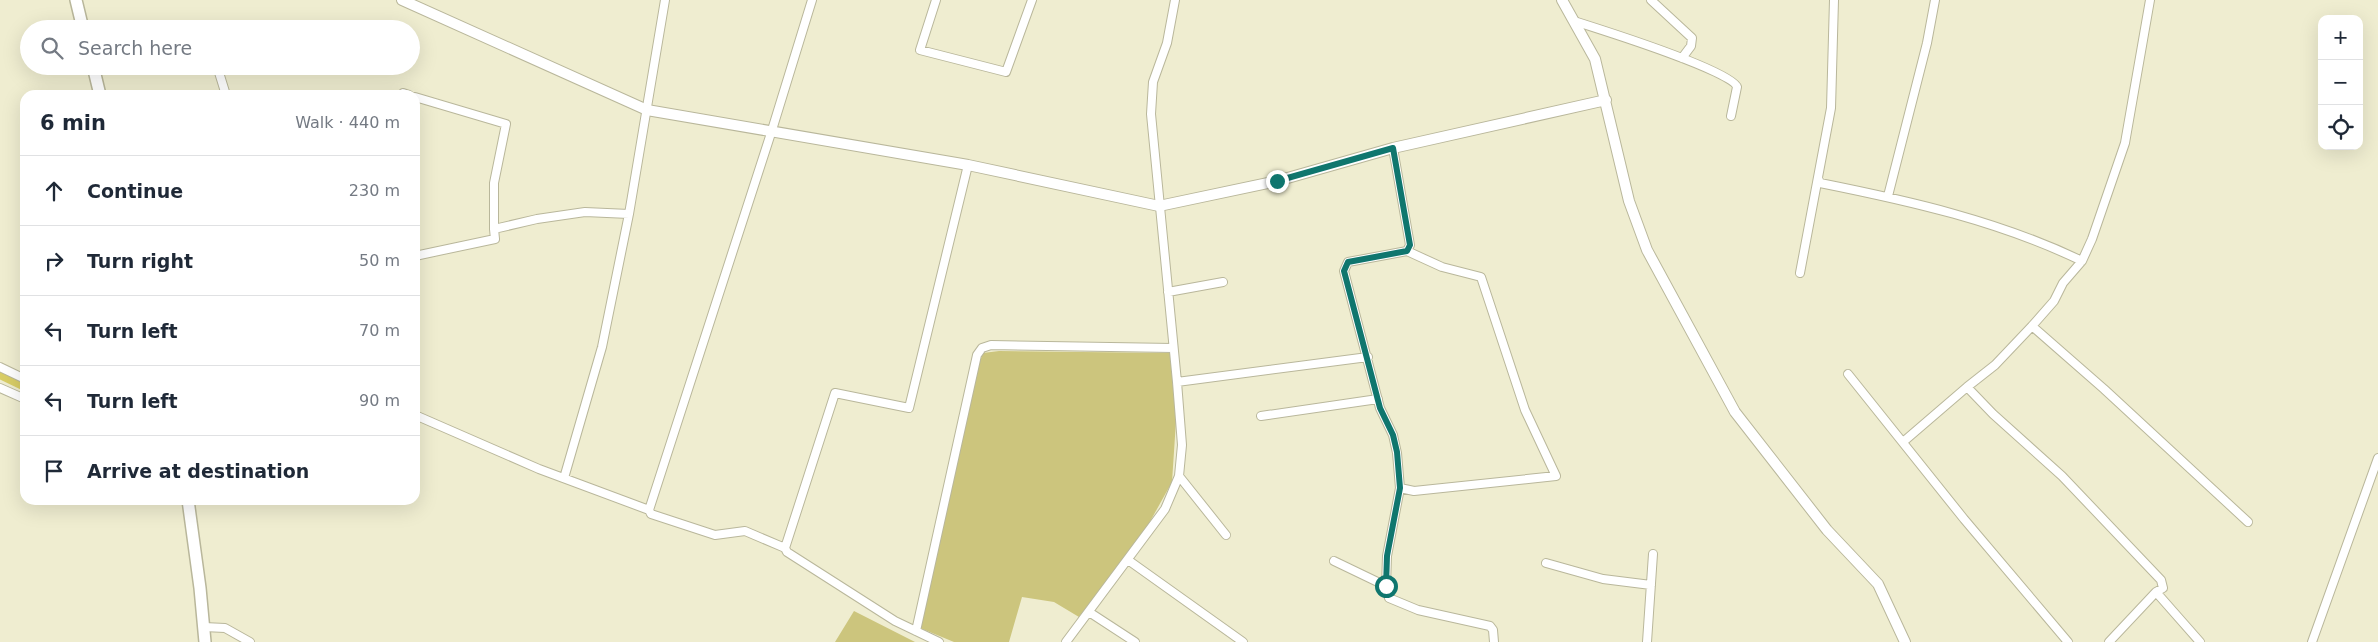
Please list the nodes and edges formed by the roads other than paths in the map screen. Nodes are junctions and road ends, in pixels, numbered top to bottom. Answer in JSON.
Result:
{"nodes":[{"id":1,"x":76,"y":0,"type":"edge"},
{"id":2,"x":402,"y":0,"type":"edge"},
{"id":3,"x":665,"y":0,"type":"edge"},
{"id":4,"x":812,"y":0,"type":"edge"},
{"id":5,"x":936,"y":0,"type":"edge"},
{"id":6,"x":1032,"y":0,"type":"edge"},
{"id":7,"x":1175,"y":0,"type":"edge"},
{"id":8,"x":1562,"y":0,"type":"edge"},
{"id":9,"x":1651,"y":0,"type":"edge"},
{"id":10,"x":1834,"y":0,"type":"edge"},
{"id":11,"x":1935,"y":0,"type":"edge"},
{"id":12,"x":2150,"y":0,"type":"edge"},
{"id":13,"x":82,"y":20,"type":"edge"},
{"id":14,"x":1574,"y":21,"type":"junction"},
{"id":15,"x":1682,"y":58,"type":"junction"},
{"id":16,"x":95,"y":75,"type":"edge"},
{"id":17,"x":219,"y":75,"type":"edge"},
{"id":18,"x":99,"y":90,"type":"edge"},
{"id":19,"x":224,"y":90,"type":"edge"},
{"id":20,"x":420,"y":98,"type":"edge"},
{"id":21,"x":1606,"y":100,"type":"junction"},
{"id":22,"x":647,"y":110,"type":"junction"},
{"id":23,"x":1731,"y":116,"type":"dead end"},
{"id":24,"x":772,"y":130,"type":"junction"},
{"id":25,"x":1393,"y":148,"type":"junction"},
{"id":26,"x":968,"y":165,"type":"junction"},
{"id":27,"x":1818,"y":178,"type":"junction"},
{"id":28,"x":1888,"y":196,"type":"junction"},
{"id":29,"x":1159,"y":206,"type":"junction"},
{"id":30,"x":629,"y":214,"type":"junction"},
{"id":31,"x":494,"y":229,"type":"junction"},
{"id":32,"x":1407,"y":251,"type":"junction"},
{"id":33,"x":420,"y":255,"type":"edge"},
{"id":34,"x":2082,"y":260,"type":"junction"},
{"id":35,"x":1800,"y":273,"type":"dead end"},
{"id":36,"x":1223,"y":282,"type":"dead end"},
{"id":37,"x":1168,"y":292,"type":"junction"},
{"id":38,"x":2032,"y":326,"type":"junction"},
{"id":39,"x":1173,"y":348,"type":"junction"},
{"id":40,"x":1368,"y":356,"type":"junction"},
{"id":41,"x":0,"y":367,"type":"edge"},
{"id":42,"x":1848,"y":374,"type":"dead end"},
{"id":43,"x":20,"y":377,"type":"edge"},
{"id":44,"x":1178,"y":382,"type":"junction"},
{"id":45,"x":1967,"y":386,"type":"junction"},
{"id":46,"x":0,"y":388,"type":"edge"},
{"id":47,"x":20,"y":397,"type":"edge"},
{"id":48,"x":1378,"y":399,"type":"junction"},
{"id":49,"x":1261,"y":416,"type":"dead end"},
{"id":50,"x":420,"y":417,"type":"edge"},
{"id":51,"x":1903,"y":442,"type":"junction"},
{"id":52,"x":2378,"y":458,"type":"edge"},
{"id":53,"x":1179,"y":476,"type":"junction"},
{"id":54,"x":564,"y":478,"type":"junction"},
{"id":55,"x":1400,"y":488,"type":"junction"},
{"id":56,"x":189,"y":505,"type":"edge"},
{"id":57,"x":649,"y":510,"type":"junction"},
{"id":58,"x":2248,"y":522,"type":"dead end"},
{"id":59,"x":1226,"y":535,"type":"dead end"},
{"id":60,"x":785,"y":548,"type":"junction"},
{"id":61,"x":1653,"y":554,"type":"dead end"},
{"id":62,"x":1128,"y":560,"type":"junction"},
{"id":63,"x":1334,"y":562,"type":"dead end"},
{"id":64,"x":1546,"y":563,"type":"dead end"},
{"id":65,"x":1651,"y":585,"type":"junction"},
{"id":66,"x":1386,"y":586,"type":"junction"},
{"id":67,"x":2156,"y":592,"type":"junction"},
{"id":68,"x":1089,"y":612,"type":"junction"},
{"id":69,"x":204,"y":626,"type":"junction"},
{"id":70,"x":916,"y":631,"type":"junction"},
{"id":71,"x":205,"y":642,"type":"edge"},
{"id":72,"x":250,"y":642,"type":"edge"},
{"id":73,"x":939,"y":642,"type":"edge"},
{"id":74,"x":1066,"y":642,"type":"edge"},
{"id":75,"x":1135,"y":642,"type":"edge"},
{"id":76,"x":1243,"y":642,"type":"edge"},
{"id":77,"x":1494,"y":642,"type":"edge"},
{"id":78,"x":1647,"y":642,"type":"edge"},
{"id":79,"x":1905,"y":642,"type":"edge"},
{"id":80,"x":2068,"y":642,"type":"edge"},
{"id":81,"x":2109,"y":642,"type":"edge"},
{"id":82,"x":2200,"y":642,"type":"edge"},
{"id":83,"x":2312,"y":642,"type":"edge"}],
"edges":[{"from":1,"to":13,"type":"main road"},
{"from":2,"to":22,"type":"street"},
{"from":3,"to":22,"type":"street"},
{"from":4,"to":24,"type":"street"},
{"from":5,"to":6,"type":"street"},
{"from":7,"to":29,"type":"street"},
{"from":8,"to":14,"type":"street"},
{"from":9,"to":15,"type":"street"},
{"from":10,"to":27,"type":"street"},
{"from":11,"to":28,"type":"street"},
{"from":12,"to":34,"type":"street"},
{"from":14,"to":15,"type":"street"},
{"from":14,"to":21,"type":"street"},
{"from":15,"to":23,"type":"street"},
{"from":16,"to":18,"type":"main road"},
{"from":17,"to":19,"type":"street"},
{"from":20,"to":31,"type":"street"},
{"from":21,"to":25,"type":"street"},
{"from":21,"to":79,"type":"street"},
{"from":22,"to":24,"type":"street"},
{"from":22,"to":30,"type":"street"},
{"from":24,"to":26,"type":"street"},
{"from":24,"to":57,"type":"street"},
{"from":25,"to":29,"type":"street"},
{"from":25,"to":32,"type":"street"},
{"from":26,"to":29,"type":"street"},
{"from":26,"to":60,"type":"street"},
{"from":27,"to":28,"type":"street"},
{"from":27,"to":35,"type":"street"},
{"from":28,"to":34,"type":"street"},
{"from":29,"to":37,"type":"street"},
{"from":30,"to":31,"type":"street"},
{"from":30,"to":54,"type":"street"},
{"from":31,"to":33,"type":"street"},
{"from":32,"to":40,"type":"street"},
{"from":32,"to":55,"type":"street"},
{"from":34,"to":38,"type":"street"},
{"from":36,"to":37,"type":"street"},
{"from":37,"to":39,"type":"street"},
{"from":38,"to":45,"type":"street"},
{"from":38,"to":58,"type":"street"},
{"from":39,"to":44,"type":"street"},
{"from":39,"to":70,"type":"street"},
{"from":40,"to":44,"type":"street"},
{"from":40,"to":48,"type":"street"},
{"from":41,"to":43,"type":"street"},
{"from":42,"to":51,"type":"street"},
{"from":44,"to":53,"type":"street"},
{"from":45,"to":51,"type":"street"},
{"from":45,"to":67,"type":"street"},
{"from":46,"to":47,"type":"street"},
{"from":48,"to":49,"type":"street"},
{"from":48,"to":55,"type":"street"},
{"from":50,"to":54,"type":"street"},
{"from":51,"to":80,"type":"street"},
{"from":52,"to":83,"type":"street"},
{"from":53,"to":59,"type":"street"},
{"from":53,"to":62,"type":"street"},
{"from":54,"to":57,"type":"street"},
{"from":55,"to":66,"type":"street"},
{"from":56,"to":69,"type":"main road"},
{"from":57,"to":60,"type":"street"},
{"from":60,"to":70,"type":"street"},
{"from":61,"to":65,"type":"street"},
{"from":62,"to":68,"type":"street"},
{"from":62,"to":76,"type":"street"},
{"from":63,"to":66,"type":"street"},
{"from":64,"to":65,"type":"street"},
{"from":65,"to":78,"type":"street"},
{"from":66,"to":77,"type":"street"},
{"from":67,"to":81,"type":"street"},
{"from":67,"to":82,"type":"street"},
{"from":68,"to":74,"type":"street"},
{"from":68,"to":75,"type":"street"},
{"from":69,"to":71,"type":"main road"},
{"from":69,"to":72,"type":"street"},
{"from":70,"to":73,"type":"street"}]}
